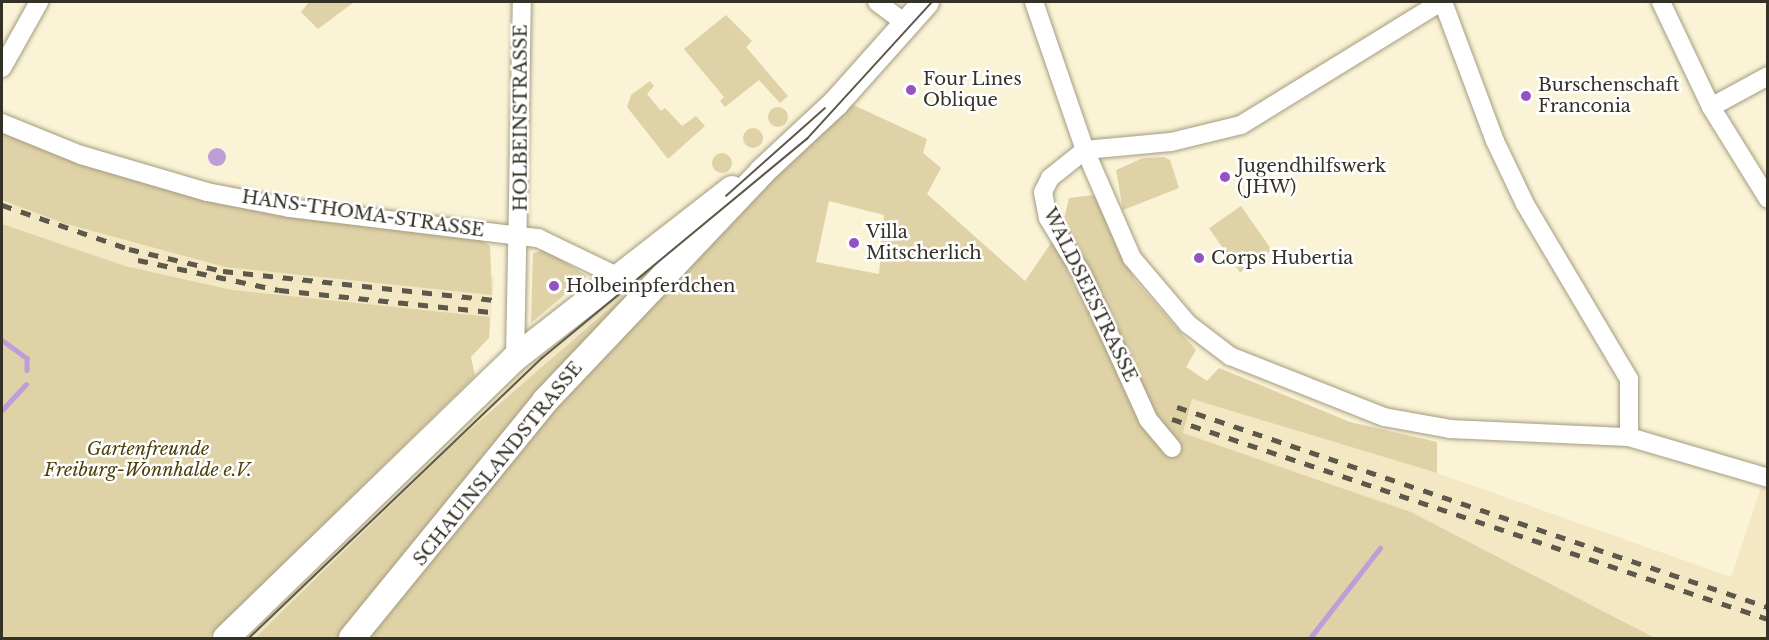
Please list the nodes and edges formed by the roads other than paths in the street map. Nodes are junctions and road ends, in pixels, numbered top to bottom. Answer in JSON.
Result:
{"nodes":[{"id":1,"x":39,"y":2,"type":"edge"},
{"id":2,"x":522,"y":2,"type":"edge"},
{"id":3,"x":877,"y":2,"type":"edge"},
{"id":4,"x":926,"y":2,"type":"edge"},
{"id":5,"x":1034,"y":2,"type":"edge"},
{"id":6,"x":1442,"y":2,"type":"edge"},
{"id":7,"x":1661,"y":2,"type":"edge"},
{"id":8,"x":908,"y":25,"type":"junction"},
{"id":9,"x":2,"y":68,"type":"edge"},
{"id":10,"x":1767,"y":76,"type":"edge"},
{"id":11,"x":1710,"y":108,"type":"junction"},
{"id":12,"x":2,"y":123,"type":"edge"},
{"id":13,"x":1085,"y":150,"type":"junction"},
{"id":14,"x":762,"y":172,"type":"junction"},
{"id":15,"x":1767,"y":199,"type":"edge"},
{"id":16,"x":520,"y":234,"type":"junction"},
{"id":17,"x":615,"y":275,"type":"junction"},
{"id":18,"x":515,"y":358,"type":"junction"},
{"id":19,"x":1629,"y":437,"type":"junction"},
{"id":20,"x":1172,"y":448,"type":"dead end"},
{"id":21,"x":1767,"y":478,"type":"edge"},
{"id":22,"x":226,"y":639,"type":"edge"},
{"id":23,"x":352,"y":639,"type":"edge"}],
"edges":[{"from":1,"to":9,"type":"street"},
{"from":2,"to":16,"type":"street","name":"HOLBEINSTRASSE"},
{"from":3,"to":8,"type":"street"},
{"from":4,"to":8,"type":"main road"},
{"from":5,"to":13,"type":"street"},
{"from":6,"to":13,"type":"street"},
{"from":6,"to":19,"type":"street"},
{"from":7,"to":11,"type":"street"},
{"from":8,"to":14,"type":"main road"},
{"from":10,"to":11,"type":"street"},
{"from":11,"to":15,"type":"street"},
{"from":12,"to":16,"type":"street","name":"HANS-THOMA-STRASSE"},
{"from":13,"to":19,"type":"street"},
{"from":13,"to":20,"type":"street","name":"WALDSEESTRASSE"},
{"from":14,"to":17,"type":"main road"},
{"from":14,"to":23,"type":"main road","name":"SCHAUINSLANDSTRASSE"},
{"from":16,"to":17,"type":"street","name":"HOLBEINSTRASSE"},
{"from":16,"to":18,"type":"street","name":"HOLBEINSTRASSE"},
{"from":17,"to":18,"type":"main road"},
{"from":18,"to":22,"type":"main road"},
{"from":19,"to":21,"type":"street"}]}
